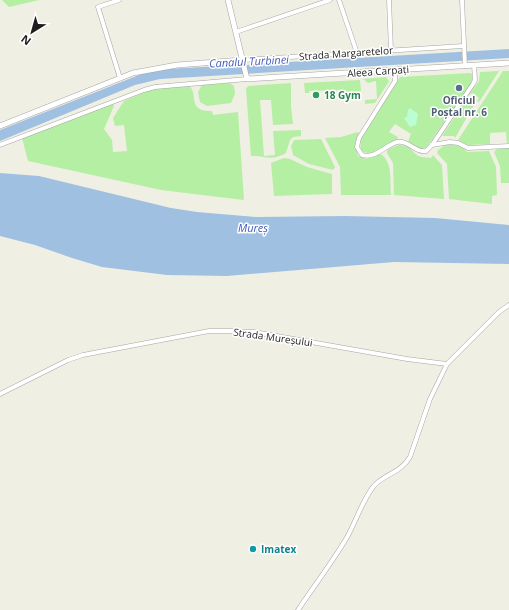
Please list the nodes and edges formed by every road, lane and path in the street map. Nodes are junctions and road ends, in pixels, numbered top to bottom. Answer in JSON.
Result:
{"nodes":[{"id":1,"x":119,"y":0,"type":"edge"},
{"id":2,"x":228,"y":0,"type":"edge"},
{"id":3,"x":330,"y":0,"type":"edge"},
{"id":4,"x":339,"y":0,"type":"edge"},
{"id":5,"x":389,"y":0,"type":"edge"},
{"id":6,"x":462,"y":0,"type":"edge"},
{"id":7,"x":236,"y":32,"type":"junction"},
{"id":8,"x":463,"y":46,"type":"junction"},
{"id":9,"x":391,"y":50,"type":"junction"},
{"id":10,"x":357,"y":52,"type":"junction"},
{"id":11,"x":243,"y":63,"type":"junction"},
{"id":12,"x":509,"y":63,"type":"edge"},
{"id":13,"x":464,"y":64,"type":"junction"},
{"id":14,"x":474,"y":65,"type":"junction"},
{"id":15,"x":394,"y":70,"type":"junction"},
{"id":16,"x":246,"y":77,"type":"junction"},
{"id":17,"x":120,"y":78,"type":"junction"},
{"id":18,"x":0,"y":126,"type":"edge"},
{"id":19,"x":0,"y":145,"type":"edge"},
{"id":20,"x":432,"y":145,"type":"junction"},
{"id":21,"x":509,"y":146,"type":"edge"},
{"id":22,"x":509,"y":306,"type":"edge"},
{"id":23,"x":446,"y":364,"type":"junction"},
{"id":24,"x":0,"y":394,"type":"edge"},
{"id":25,"x":298,"y":610,"type":"edge"}],
"edges":[{"from":1,"to":17,"type":"street"},
{"from":2,"to":7,"type":"street"},
{"from":3,"to":7,"type":"street"},
{"from":4,"to":10,"type":"street"},
{"from":5,"to":9,"type":"street"},
{"from":6,"to":8,"type":"street"},
{"from":7,"to":11,"type":"street"},
{"from":8,"to":9,"type":"street","name":"Strada Margaretelor"},
{"from":8,"to":13,"type":"street"},
{"from":9,"to":10,"type":"street","name":"Strada Margaretelor"},
{"from":10,"to":11,"type":"street","name":"Strada Margaretelor"},
{"from":11,"to":16,"type":"street"},
{"from":11,"to":17,"type":"street","name":"Strada Margaretelor"},
{"from":12,"to":14,"type":"street","name":"Aleea Carpați"},
{"from":13,"to":14,"type":"street","name":"Aleea Carpați"},
{"from":13,"to":15,"type":"street","name":"Aleea Carpați"},
{"from":14,"to":20,"type":"street"},
{"from":15,"to":16,"type":"street","name":"Aleea Carpați"},
{"from":15,"to":20,"type":"street"},
{"from":16,"to":19,"type":"street"},
{"from":17,"to":18,"type":"street","name":"Strada Margaretelor"},
{"from":20,"to":21,"type":"street"},
{"from":22,"to":23,"type":"street"},
{"from":23,"to":24,"type":"street","name":"Strada Mureșului"},
{"from":23,"to":25,"type":"street"}]}
